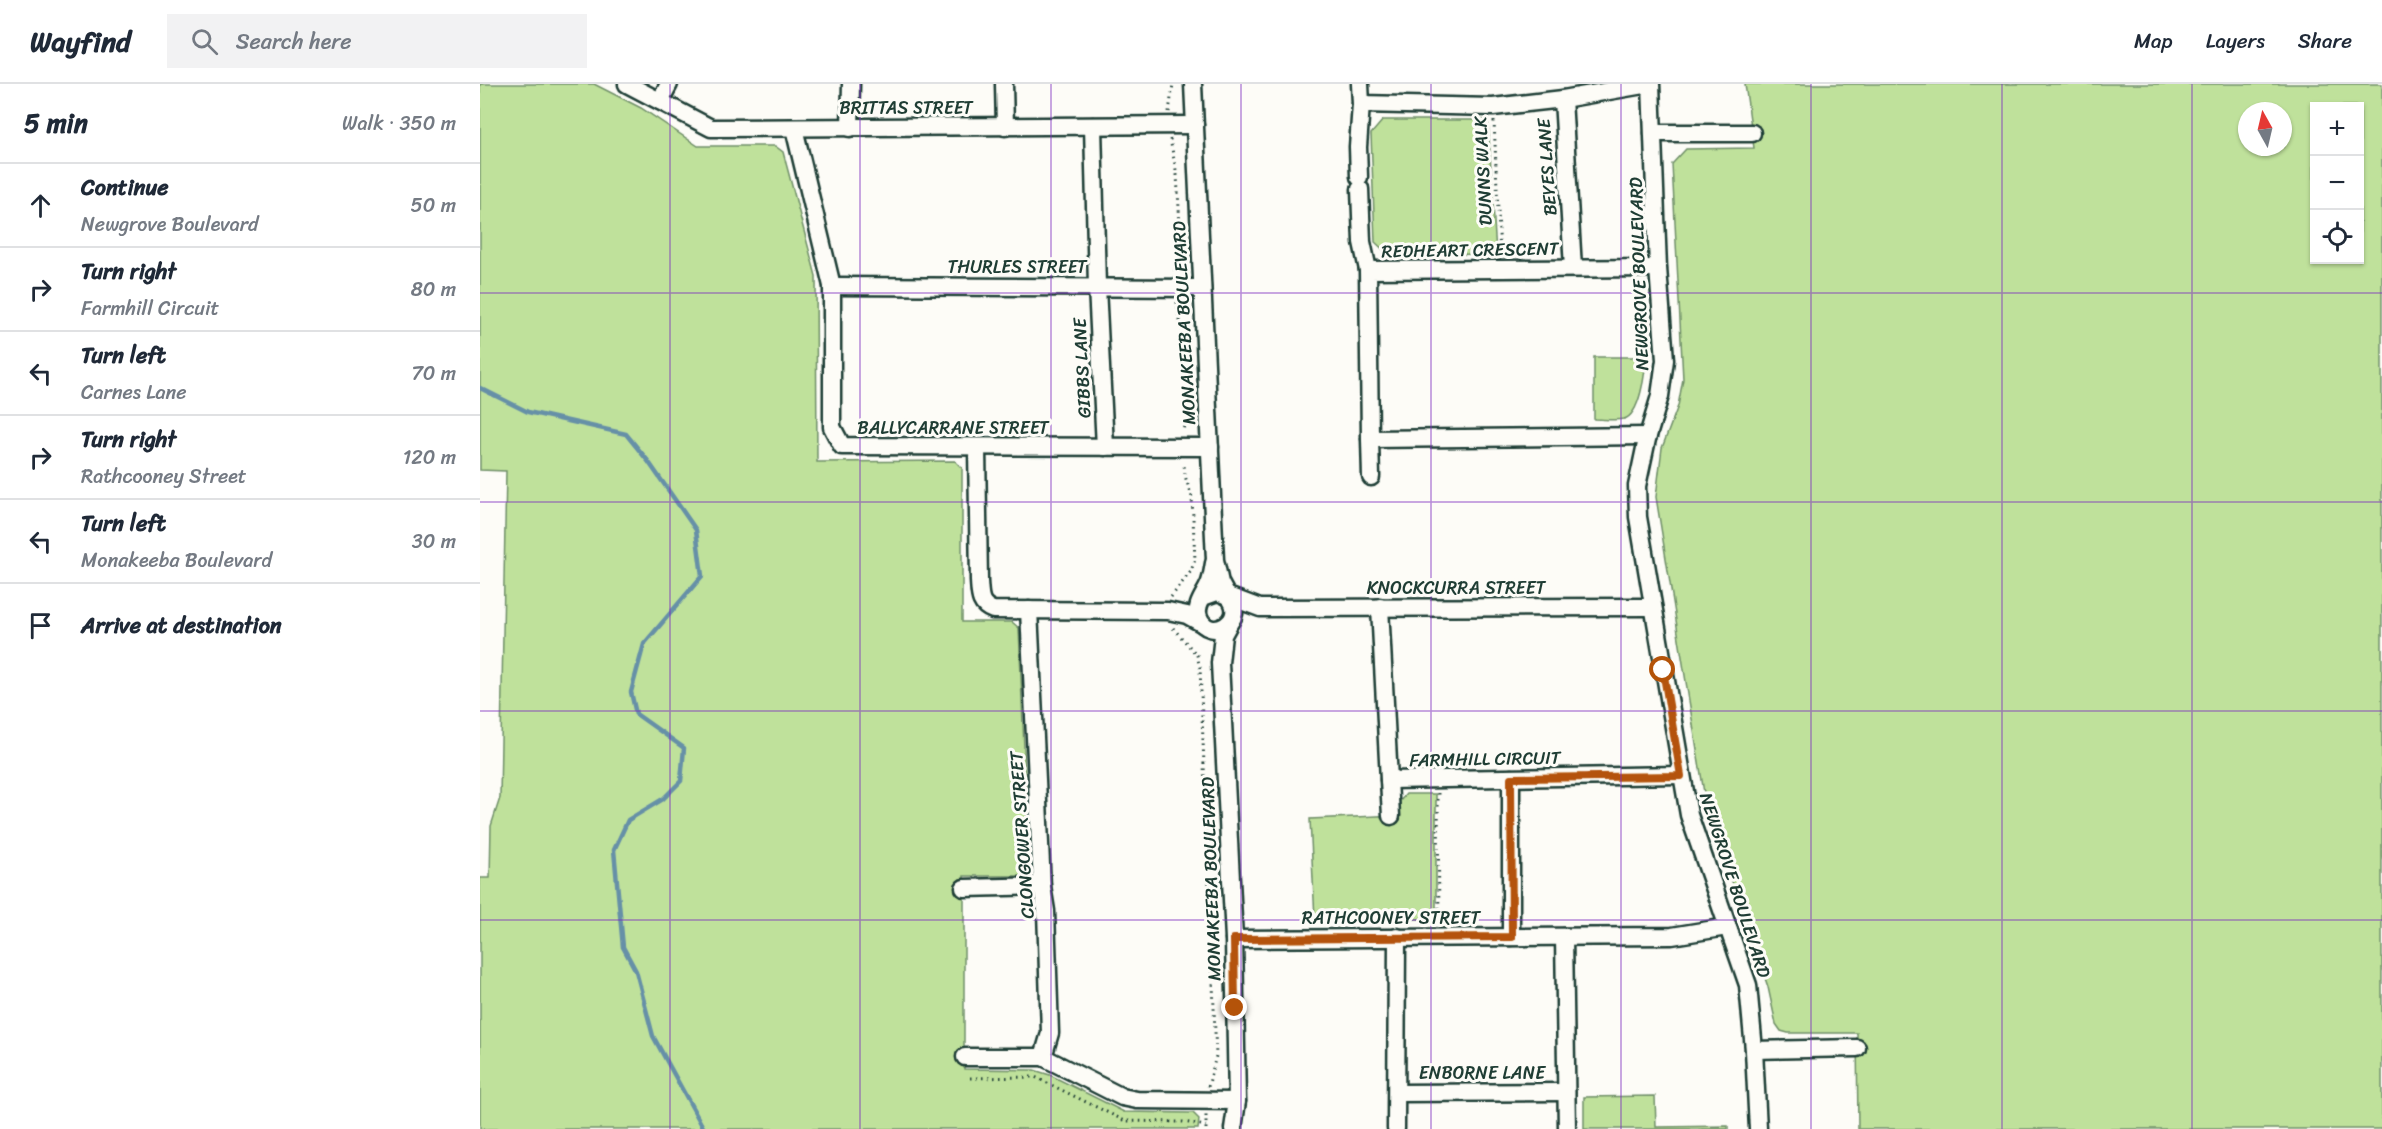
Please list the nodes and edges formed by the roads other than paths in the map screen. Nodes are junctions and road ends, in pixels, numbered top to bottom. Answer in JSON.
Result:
{"nodes":[{"id":1,"x":627,"y":84,"type":"edge"},
{"id":2,"x":669,"y":84,"type":"edge"},
{"id":3,"x":851,"y":84,"type":"edge"},
{"id":4,"x":1004,"y":84,"type":"edge"},
{"id":5,"x":1192,"y":84,"type":"edge"},
{"id":6,"x":1360,"y":84,"type":"edge"},
{"id":7,"x":1650,"y":84,"type":"edge"},
{"id":8,"x":1563,"y":99,"type":"junction"},
{"id":9,"x":660,"y":101,"type":"junction"},
{"id":10,"x":1361,"y":104,"type":"junction"},
{"id":11,"x":1195,"y":125,"type":"junction"},
{"id":12,"x":1093,"y":126,"type":"junction"},
{"id":13,"x":1005,"y":127,"type":"junction"},
{"id":14,"x":794,"y":128,"type":"junction"},
{"id":15,"x":850,"y":128,"type":"junction"},
{"id":16,"x":1653,"y":133,"type":"junction"},
{"id":17,"x":1752,"y":133,"type":"dead end"},
{"id":18,"x":1573,"y":268,"type":"junction"},
{"id":19,"x":1658,"y":268,"type":"junction"},
{"id":20,"x":1368,"y":270,"type":"junction"},
{"id":21,"x":832,"y":286,"type":"junction"},
{"id":22,"x":1097,"y":286,"type":"junction"},
{"id":23,"x":1202,"y":288,"type":"junction"},
{"id":24,"x":1648,"y":436,"type":"junction"},
{"id":25,"x":1370,"y":439,"type":"junction"},
{"id":26,"x":1105,"y":447,"type":"junction"},
{"id":27,"x":1210,"y":447,"type":"junction"},
{"id":28,"x":977,"y":448,"type":"junction"},
{"id":29,"x":1371,"y":477,"type":"dead end"},
{"id":30,"x":1215,"y":560,"type":"junction"},
{"id":31,"x":1227,"y":596,"type":"junction"},
{"id":32,"x":1203,"y":598,"type":"junction"},
{"id":33,"x":1380,"y":607,"type":"junction"},
{"id":34,"x":1653,"y":607,"type":"junction"},
{"id":35,"x":1260,"y":608,"type":"junction"},
{"id":36,"x":1029,"y":610,"type":"junction"},
{"id":37,"x":1168,"y":610,"type":"junction"},
{"id":38,"x":1229,"y":623,"type":"junction"},
{"id":39,"x":1204,"y":625,"type":"junction"},
{"id":40,"x":1220,"y":663,"type":"junction"},
{"id":41,"x":1681,"y":776,"type":"junction"},
{"id":42,"x":1511,"y":778,"type":"junction"},
{"id":43,"x":1389,"y":780,"type":"junction"},
{"id":44,"x":1391,"y":816,"type":"dead end"},
{"id":45,"x":1042,"y":886,"type":"junction"},
{"id":46,"x":964,"y":888,"type":"dead end"},
{"id":47,"x":1727,"y":927,"type":"junction"},
{"id":48,"x":1397,"y":937,"type":"junction"},
{"id":49,"x":1512,"y":937,"type":"junction"},
{"id":50,"x":1564,"y":937,"type":"junction"},
{"id":51,"x":1234,"y":939,"type":"junction"},
{"id":52,"x":1857,"y":1048,"type":"dead end"},
{"id":53,"x":1755,"y":1050,"type":"junction"},
{"id":54,"x":964,"y":1057,"type":"dead end"},
{"id":55,"x":1043,"y":1057,"type":"junction"},
{"id":56,"x":1566,"y":1092,"type":"junction"},
{"id":57,"x":1397,"y":1093,"type":"junction"},
{"id":58,"x":1237,"y":1101,"type":"junction"},
{"id":59,"x":1233,"y":1129,"type":"edge"},
{"id":60,"x":1396,"y":1129,"type":"edge"},
{"id":61,"x":1567,"y":1129,"type":"edge"},
{"id":62,"x":1758,"y":1129,"type":"edge"}],
"edges":[{"from":1,"to":9,"type":"street","name":"BRITTAS STREET"},
{"from":2,"to":9,"type":"street"},
{"from":3,"to":15,"type":"street"},
{"from":4,"to":13,"type":"street"},
{"from":5,"to":11,"type":"street","name":"MONAKEEBA BOULEVARD"},
{"from":6,"to":10,"type":"street"},
{"from":7,"to":8,"type":"street"},
{"from":7,"to":16,"type":"street","name":"NEWGROVE BOULEVARD"},
{"from":8,"to":10,"type":"street"},
{"from":8,"to":18,"type":"street","name":"BEYES LANE"},
{"from":9,"to":14,"type":"street","name":"BRITTAS STREET"},
{"from":10,"to":20,"type":"street"},
{"from":11,"to":12,"type":"street","name":"BRITTAS STREET"},
{"from":11,"to":23,"type":"street","name":"MONAKEEBA BOULEVARD"},
{"from":12,"to":13,"type":"street","name":"BRITTAS STREET"},
{"from":12,"to":22,"type":"street","name":"GIBBS LANE"},
{"from":13,"to":15,"type":"street","name":"BRITTAS STREET"},
{"from":14,"to":15,"type":"street","name":"BRITTAS STREET"},
{"from":14,"to":21,"type":"street","name":"BALLYCARRANE STREET"},
{"from":16,"to":17,"type":"street"},
{"from":16,"to":19,"type":"street","name":"NEWGROVE BOULEVARD"},
{"from":18,"to":19,"type":"street","name":"REDHEART CRESCENT"},
{"from":18,"to":20,"type":"street","name":"REDHEART CRESCENT"},
{"from":19,"to":24,"type":"street","name":"NEWGROVE BOULEVARD"},
{"from":20,"to":25,"type":"street","name":"REDHEART CRESCENT"},
{"from":21,"to":22,"type":"street","name":"THURLES STREET"},
{"from":21,"to":28,"type":"street","name":"BALLYCARRANE STREET"},
{"from":22,"to":23,"type":"street","name":"THURLES STREET"},
{"from":22,"to":26,"type":"street","name":"GIBBS LANE"},
{"from":23,"to":27,"type":"street","name":"MONAKEEBA BOULEVARD"},
{"from":24,"to":25,"type":"street"},
{"from":24,"to":34,"type":"street","name":"NEWGROVE BOULEVARD"},
{"from":25,"to":29,"type":"street","name":"REDHEART CRESCENT"},
{"from":26,"to":27,"type":"street","name":"BALLYCARRANE STREET"},
{"from":26,"to":28,"type":"street","name":"BALLYCARRANE STREET"},
{"from":27,"to":30,"type":"street","name":"MONAKEEBA BOULEVARD"},
{"from":28,"to":36,"type":"street"},
{"from":30,"to":31,"type":"street","name":"MONAKEEBA BOULEVARD"},
{"from":30,"to":32,"type":"street","name":"MONAKEEBA BOULEVARD"},
{"from":31,"to":32,"type":"street"},
{"from":31,"to":35,"type":"street","name":"KNOCKCURRA STREET"},
{"from":31,"to":38,"type":"street"},
{"from":32,"to":37,"type":"street"},
{"from":32,"to":39,"type":"street"},
{"from":33,"to":34,"type":"street","name":"KNOCKCURRA STREET"},
{"from":33,"to":35,"type":"street","name":"KNOCKCURRA STREET"},
{"from":33,"to":43,"type":"street","name":"FARMHILL CIRCUIT"},
{"from":34,"to":41,"type":"street","name":"NEWGROVE BOULEVARD"},
{"from":35,"to":38,"type":"street","name":"KNOCKCURRA STREET"},
{"from":36,"to":37,"type":"street"},
{"from":36,"to":45,"type":"street","name":"CLONGOWER STREET"},
{"from":37,"to":39,"type":"street"},
{"from":38,"to":39,"type":"street"},
{"from":38,"to":40,"type":"street","name":"MONAKEEBA BOULEVARD"},
{"from":39,"to":40,"type":"street","name":"MONAKEEBA BOULEVARD"},
{"from":40,"to":51,"type":"street","name":"MONAKEEBA BOULEVARD"},
{"from":41,"to":42,"type":"street","name":"FARMHILL CIRCUIT"},
{"from":41,"to":47,"type":"street","name":"NEWGROVE BOULEVARD"},
{"from":42,"to":43,"type":"street","name":"FARMHILL CIRCUIT"},
{"from":42,"to":49,"type":"street"},
{"from":43,"to":44,"type":"street"},
{"from":45,"to":46,"type":"street"},
{"from":45,"to":55,"type":"street","name":"CLONGOWER STREET"},
{"from":47,"to":50,"type":"street","name":"RATHCOONEY STREET"},
{"from":47,"to":53,"type":"street","name":"NEWGROVE BOULEVARD"},
{"from":48,"to":49,"type":"street","name":"RATHCOONEY STREET"},
{"from":48,"to":51,"type":"street","name":"RATHCOONEY STREET"},
{"from":48,"to":57,"type":"street"},
{"from":49,"to":50,"type":"street","name":"RATHCOONEY STREET"},
{"from":50,"to":56,"type":"street"},
{"from":51,"to":58,"type":"street","name":"MONAKEEBA BOULEVARD"},
{"from":52,"to":53,"type":"street"},
{"from":53,"to":62,"type":"street","name":"NEWGROVE BOULEVARD"},
{"from":54,"to":55,"type":"street"},
{"from":55,"to":58,"type":"street"},
{"from":56,"to":57,"type":"street","name":"ENBORNE LANE"},
{"from":56,"to":61,"type":"street"},
{"from":57,"to":60,"type":"street"},
{"from":58,"to":59,"type":"street","name":"MONAKEEBA BOULEVARD"}]}
